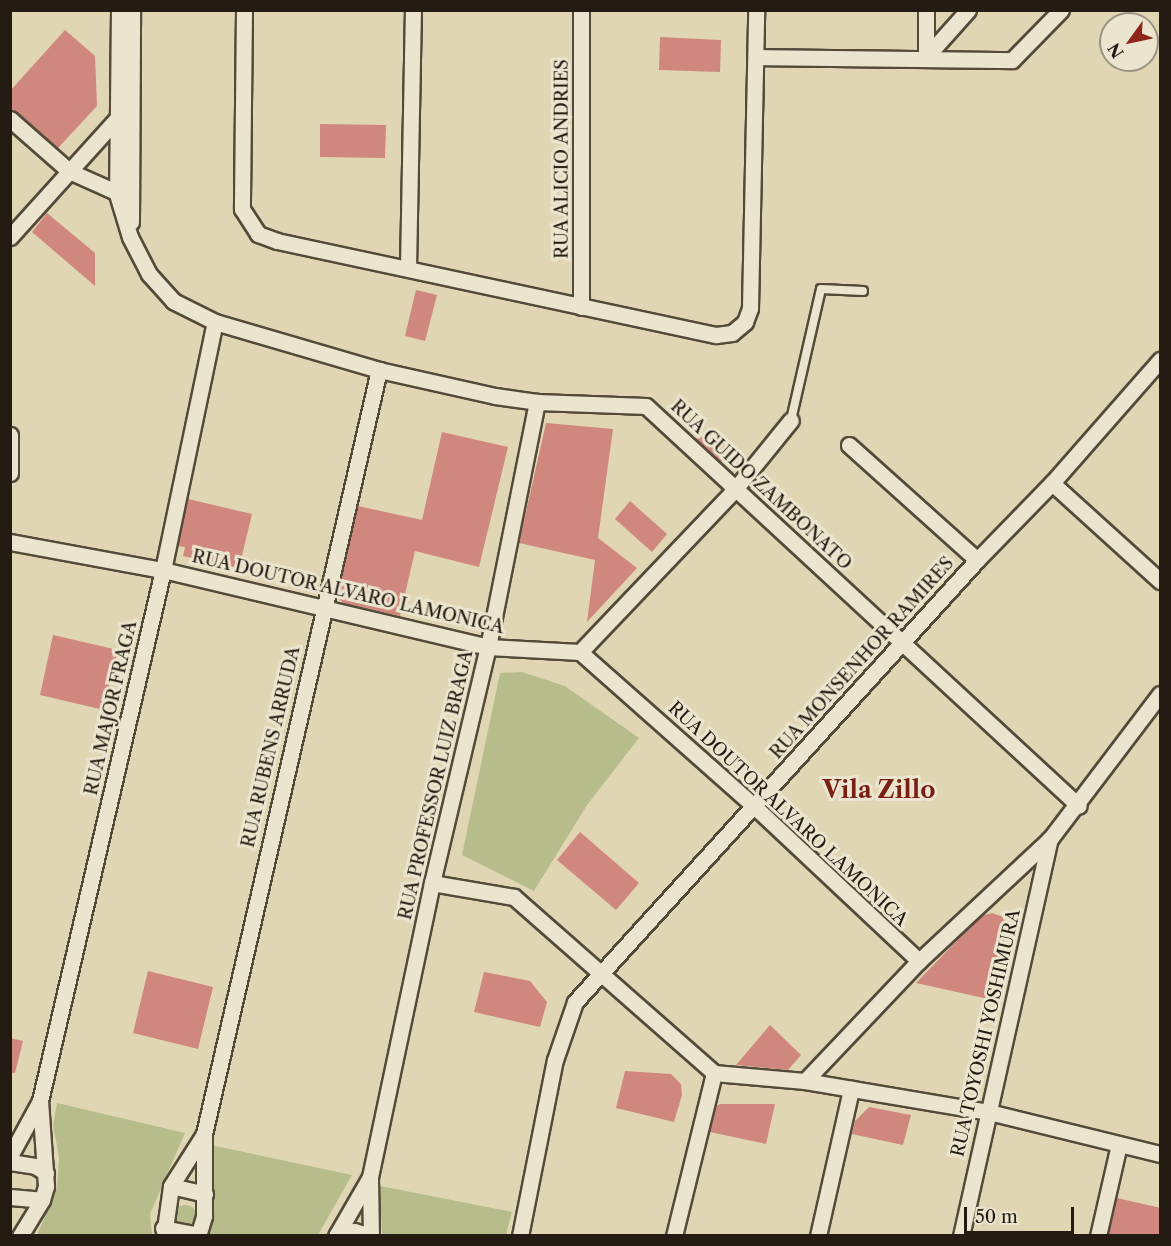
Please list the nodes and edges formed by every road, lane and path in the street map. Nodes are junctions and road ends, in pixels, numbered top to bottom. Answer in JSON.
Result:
{"nodes":[{"id":1,"x":119,"y":10,"type":"edge"},
{"id":2,"x":132,"y":10,"type":"edge"},
{"id":3,"x":244,"y":10,"type":"edge"},
{"id":4,"x":413,"y":10,"type":"edge"},
{"id":5,"x":581,"y":10,"type":"edge"},
{"id":6,"x":756,"y":10,"type":"edge"},
{"id":7,"x":926,"y":10,"type":"edge"},
{"id":8,"x":968,"y":10,"type":"edge"},
{"id":9,"x":1061,"y":10,"type":"edge"},
{"id":10,"x":125,"y":43,"type":"junction"},
{"id":11,"x":756,"y":57,"type":"junction"},
{"id":12,"x":926,"y":57,"type":"junction"},
{"id":13,"x":132,"y":105,"type":"junction"},
{"id":14,"x":119,"y":115,"type":"junction"},
{"id":15,"x":10,"y":119,"type":"edge"},
{"id":16,"x":69,"y":171,"type":"junction"},
{"id":17,"x":124,"y":195,"type":"junction"},
{"id":18,"x":10,"y":237,"type":"edge"},
{"id":19,"x":408,"y":268,"type":"junction"},
{"id":20,"x":863,"y":291,"type":"dead end"},
{"id":21,"x":581,"y":307,"type":"junction"},
{"id":22,"x":215,"y":322,"type":"junction"},
{"id":23,"x":1161,"y":360,"type":"edge"},
{"id":24,"x":379,"y":370,"type":"junction"},
{"id":25,"x":537,"y":402,"type":"junction"},
{"id":26,"x":791,"y":420,"type":"joint"},
{"id":27,"x":10,"y":435,"type":"edge"},
{"id":28,"x":849,"y":445,"type":"dead end"},
{"id":29,"x":10,"y":473,"type":"edge"},
{"id":30,"x":1052,"y":483,"type":"junction"},
{"id":31,"x":736,"y":488,"type":"junction"},
{"id":32,"x":10,"y":542,"type":"edge"},
{"id":33,"x":977,"y":560,"type":"junction"},
{"id":34,"x":163,"y":570,"type":"junction"},
{"id":35,"x":1161,"y":581,"type":"edge"},
{"id":36,"x":322,"y":607,"type":"junction"},
{"id":37,"x":902,"y":641,"type":"junction"},
{"id":38,"x":488,"y":647,"type":"junction"},
{"id":39,"x":580,"y":652,"type":"junction"},
{"id":40,"x":1161,"y":694,"type":"edge"},
{"id":41,"x":1079,"y":806,"type":"junction"},
{"id":42,"x":755,"y":807,"type":"junction"},
{"id":43,"x":1050,"y":839,"type":"junction"},
{"id":44,"x":432,"y":883,"type":"junction"},
{"id":45,"x":919,"y":961,"type":"junction"},
{"id":46,"x":603,"y":974,"type":"junction"},
{"id":47,"x":714,"y":1073,"type":"junction"},
{"id":48,"x":805,"y":1081,"type":"junction"},
{"id":49,"x":850,"y":1089,"type":"junction"},
{"id":50,"x":40,"y":1101,"type":"junction"},
{"id":51,"x":989,"y":1112,"type":"junction"},
{"id":52,"x":204,"y":1134,"type":"junction"},
{"id":53,"x":1119,"y":1144,"type":"junction"},
{"id":54,"x":1161,"y":1154,"type":"edge"},
{"id":55,"x":10,"y":1156,"type":"edge"},
{"id":56,"x":10,"y":1162,"type":"edge"},
{"id":57,"x":46,"y":1173,"type":"junction"},
{"id":58,"x":370,"y":1177,"type":"junction"},
{"id":59,"x":171,"y":1186,"type":"junction"},
{"id":60,"x":205,"y":1194,"type":"junction"},
{"id":61,"x":10,"y":1197,"type":"edge"},
{"id":62,"x":42,"y":1200,"type":"junction"},
{"id":63,"x":163,"y":1232,"type":"edge"},
{"id":64,"x":198,"y":1235,"type":"edge"},
{"id":65,"x":337,"y":1235,"type":"edge"},
{"id":66,"x":20,"y":1236,"type":"edge"},
{"id":67,"x":370,"y":1236,"type":"edge"},
{"id":68,"x":520,"y":1236,"type":"edge"},
{"id":69,"x":674,"y":1236,"type":"edge"},
{"id":70,"x":818,"y":1236,"type":"edge"},
{"id":71,"x":961,"y":1236,"type":"edge"},
{"id":72,"x":1098,"y":1236,"type":"edge"}],
"edges":[{"from":1,"to":10,"type":"street","name":"RUA GUIDO ZAMBONATO"},
{"from":2,"to":10,"type":"street","name":"RUA GUIDO ZAMBONATO"},
{"from":3,"to":19,"type":"street"},
{"from":4,"to":19,"type":"street"},
{"from":5,"to":21,"type":"street","name":"RUA ALICIO ANDRIES"},
{"from":6,"to":11,"type":"street"},
{"from":7,"to":12,"type":"street"},
{"from":8,"to":12,"type":"street"},
{"from":9,"to":12,"type":"street"},
{"from":10,"to":13,"type":"street","name":"RUA GUIDO ZAMBONATO"},
{"from":10,"to":14,"type":"street","name":"RUA GUIDO ZAMBONATO"},
{"from":11,"to":12,"type":"street"},
{"from":11,"to":21,"type":"street"},
{"from":13,"to":14,"type":"street"},
{"from":13,"to":17,"type":"street","name":"RUA GUIDO ZAMBONATO"},
{"from":14,"to":16,"type":"street"},
{"from":14,"to":17,"type":"street","name":"RUA GUIDO ZAMBONATO"},
{"from":15,"to":16,"type":"street"},
{"from":16,"to":17,"type":"street"},
{"from":16,"to":18,"type":"street"},
{"from":17,"to":22,"type":"street","name":"RUA GUIDO ZAMBONATO"},
{"from":19,"to":21,"type":"street"},
{"from":20,"to":26,"type":"lane"},
{"from":22,"to":24,"type":"street","name":"RUA GUIDO ZAMBONATO"},
{"from":22,"to":34,"type":"street","name":"RUA MAJOR FRAGA"},
{"from":23,"to":30,"type":"street","name":"RUA MONSENHOR RAMIRES"},
{"from":24,"to":25,"type":"street","name":"RUA GUIDO ZAMBONATO"},
{"from":24,"to":36,"type":"street","name":"RUA RUBENS ARRUDA"},
{"from":25,"to":31,"type":"street","name":"RUA GUIDO ZAMBONATO"},
{"from":25,"to":38,"type":"street","name":"RUA PROFESSOR LUIZ BRAGA"},
{"from":26,"to":31,"type":"street"},
{"from":27,"to":29,"type":"street"},
{"from":28,"to":33,"type":"street"},
{"from":30,"to":33,"type":"street","name":"RUA MONSENHOR RAMIRES"},
{"from":30,"to":35,"type":"street"},
{"from":31,"to":37,"type":"street","name":"RUA GUIDO ZAMBONATO"},
{"from":31,"to":39,"type":"street"},
{"from":32,"to":34,"type":"street","name":"RUA DOUTOR ALVARO LAMONICA"},
{"from":33,"to":37,"type":"street","name":"RUA MONSENHOR RAMIRES"},
{"from":34,"to":36,"type":"street","name":"RUA DOUTOR ALVARO LAMONICA"},
{"from":34,"to":50,"type":"street","name":"RUA MAJOR FRAGA"},
{"from":36,"to":38,"type":"street","name":"RUA DOUTOR ALVARO LAMONICA"},
{"from":36,"to":52,"type":"street","name":"RUA RUBENS ARRUDA"},
{"from":37,"to":41,"type":"street","name":"RUA GUIDO ZAMBONATO"},
{"from":37,"to":42,"type":"street","name":"RUA MONSENHOR RAMIRES"},
{"from":38,"to":39,"type":"street","name":"RUA DOUTOR ALVARO LAMONICA"},
{"from":38,"to":44,"type":"street","name":"RUA PROFESSOR LUIZ BRAGA"},
{"from":39,"to":42,"type":"street","name":"RUA DOUTOR ALVARO LAMONICA"},
{"from":40,"to":41,"type":"street"},
{"from":41,"to":43,"type":"street"},
{"from":42,"to":45,"type":"street","name":"RUA DOUTOR ALVARO LAMONICA"},
{"from":42,"to":46,"type":"street","name":"RUA MONSENHOR RAMIRES"},
{"from":43,"to":45,"type":"street"},
{"from":43,"to":51,"type":"street","name":"RUA TOYOSHI YOSHIMURA"},
{"from":44,"to":46,"type":"street"},
{"from":44,"to":58,"type":"street","name":"RUA PROFESSOR LUIZ BRAGA"},
{"from":45,"to":48,"type":"street"},
{"from":46,"to":47,"type":"street"},
{"from":46,"to":68,"type":"street","name":"RUA MONSENHOR RAMIRES"},
{"from":47,"to":48,"type":"street"},
{"from":47,"to":69,"type":"street"},
{"from":48,"to":49,"type":"street"},
{"from":49,"to":51,"type":"street"},
{"from":49,"to":70,"type":"street"},
{"from":50,"to":55,"type":"street","name":"RUA MAJOR FRAGA"},
{"from":50,"to":57,"type":"street","name":"RUA MAJOR FRAGA"},
{"from":51,"to":53,"type":"street"},
{"from":51,"to":71,"type":"street","name":"RUA TOYOSHI YOSHIMURA"},
{"from":52,"to":59,"type":"street","name":"RUA RUBENS ARRUDA"},
{"from":52,"to":60,"type":"street","name":"RUA RUBENS ARRUDA"},
{"from":53,"to":54,"type":"street"},
{"from":53,"to":72,"type":"street"},
{"from":56,"to":57,"type":"street"},
{"from":57,"to":62,"type":"street","name":"RUA MAJOR FRAGA"},
{"from":58,"to":65,"type":"street","name":"RUA PROFESSOR LUIZ BRAGA"},
{"from":58,"to":67,"type":"street","name":"RUA PROFESSOR LUIZ BRAGA"},
{"from":59,"to":60,"type":"street"},
{"from":59,"to":63,"type":"street","name":"RUA RUBENS ARRUDA"},
{"from":60,"to":64,"type":"street","name":"RUA RUBENS ARRUDA"},
{"from":61,"to":62,"type":"street"},
{"from":62,"to":66,"type":"street","name":"RUA MAJOR FRAGA"},
{"from":63,"to":64,"type":"street","name":"RUA RUBENS ARRUDA"},
{"from":65,"to":67,"type":"street","name":"RUA PROFESSOR LUIZ BRAGA"}]}
